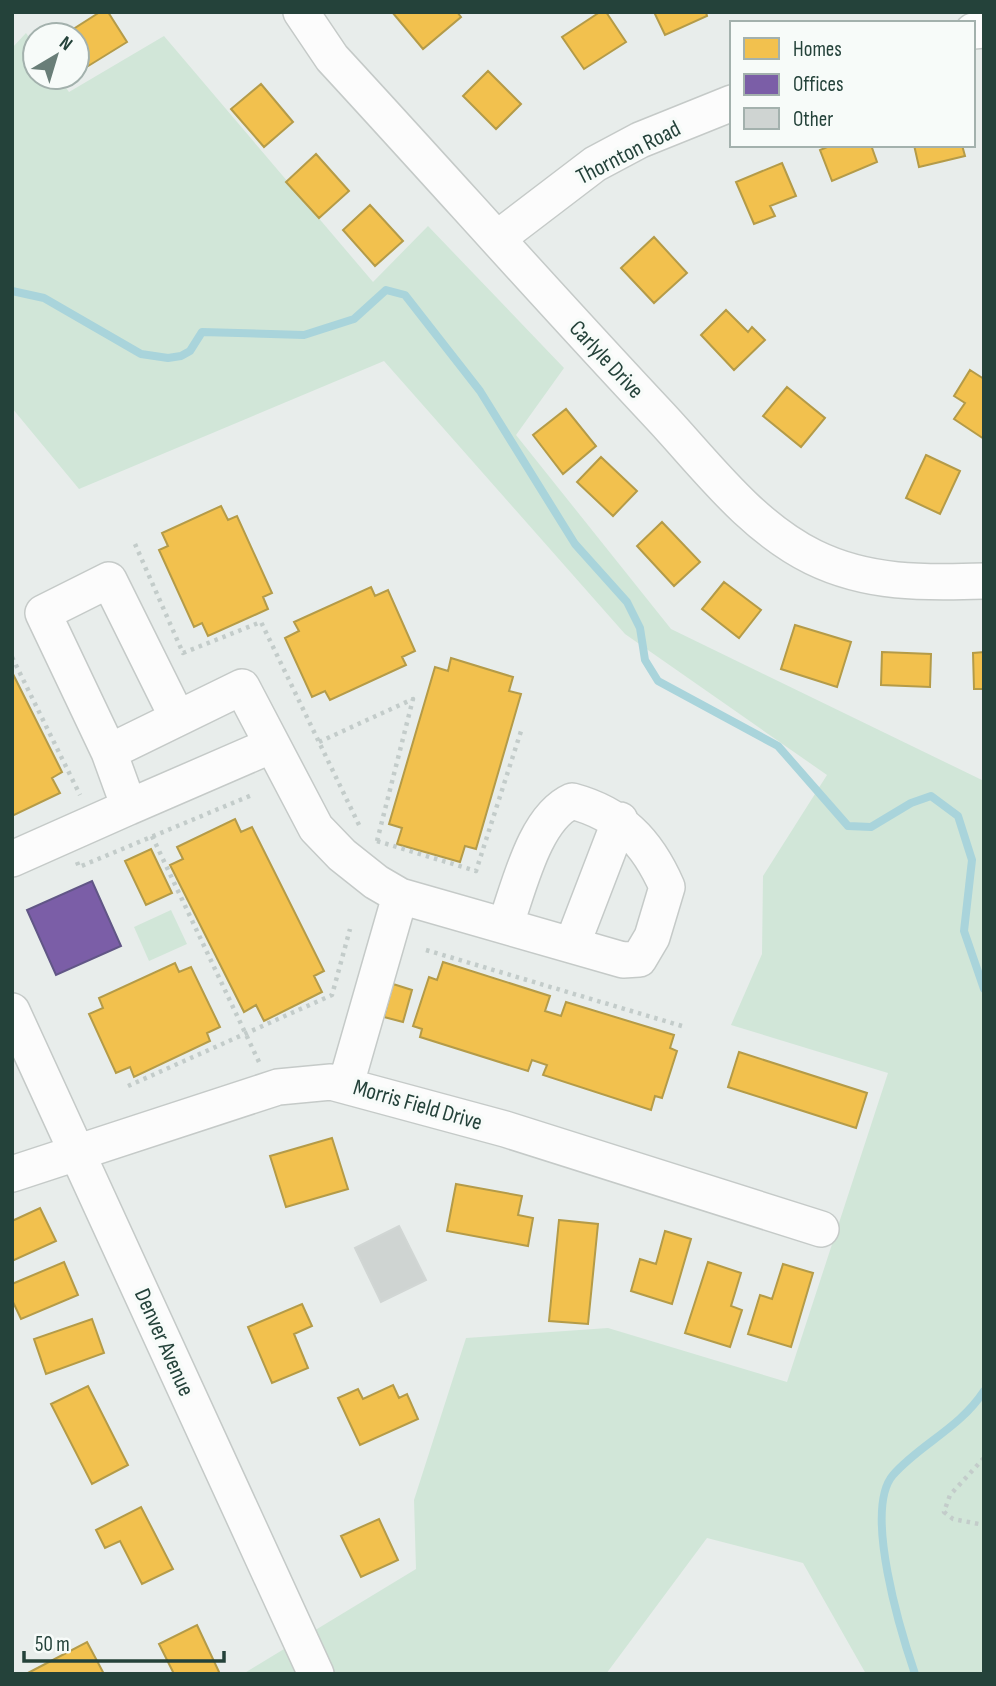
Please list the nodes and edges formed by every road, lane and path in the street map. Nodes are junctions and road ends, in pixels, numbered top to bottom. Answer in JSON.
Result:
{"nodes":[{"id":1,"x":301,"y":12,"type":"edge"},
{"id":2,"x":730,"y":104,"type":"edge"},
{"id":3,"x":498,"y":238,"type":"junction"},
{"id":4,"x":135,"y":544,"type":"dead end"},
{"id":5,"x":984,"y":581,"type":"edge"},
{"id":6,"x":12,"y":657,"type":"edge"},
{"id":7,"x":177,"y":718,"type":"junction"},
{"id":8,"x":522,"y":728,"type":"dead end"},
{"id":9,"x":319,"y":741,"type":"junction"},
{"id":10,"x":272,"y":745,"type":"junction"},
{"id":11,"x":109,"y":752,"type":"junction"},
{"id":12,"x":71,"y":799,"type":"dead end"},
{"id":13,"x":129,"y":807,"type":"junction"},
{"id":14,"x":620,"y":820,"type":"junction"},
{"id":15,"x":152,"y":836,"type":"dead end"},
{"id":16,"x":377,"y":841,"type":"junction"},
{"id":17,"x":12,"y":859,"type":"edge"},
{"id":18,"x":400,"y":896,"type":"junction"},
{"id":19,"x":505,"y":926,"type":"junction"},
{"id":20,"x":350,"y":929,"type":"dead end"},
{"id":21,"x":572,"y":945,"type":"junction"},
{"id":22,"x":426,"y":950,"type":"dead end"},
{"id":23,"x":12,"y":1011,"type":"edge"},
{"id":24,"x":682,"y":1027,"type":"dead end"},
{"id":25,"x":246,"y":1035,"type":"junction"},
{"id":26,"x":259,"y":1063,"type":"dead end"},
{"id":27,"x":346,"y":1084,"type":"junction"},
{"id":28,"x":128,"y":1086,"type":"dead end"},
{"id":29,"x":77,"y":1153,"type":"junction"},
{"id":30,"x":12,"y":1174,"type":"edge"},
{"id":31,"x":821,"y":1229,"type":"dead end"},
{"id":32,"x":984,"y":1458,"type":"edge"},
{"id":33,"x":984,"y":1525,"type":"edge"},
{"id":34,"x":316,"y":1674,"type":"edge"}],
"edges":[{"from":1,"to":3,"type":"street","name":"Carlyle Drive"},
{"from":2,"to":3,"type":"street","name":"Thornton Road"},
{"from":3,"to":5,"type":"street","name":"Carlyle Drive"},
{"from":4,"to":9,"type":"path"},
{"from":6,"to":12,"type":"path"},
{"from":7,"to":10,"type":"street"},
{"from":7,"to":11,"type":"street"},
{"from":7,"to":11,"type":"street"},
{"from":8,"to":16,"type":"path"},
{"from":9,"to":16,"type":"path"},
{"from":9,"to":16,"type":"path"},
{"from":10,"to":13,"type":"street"},
{"from":10,"to":18,"type":"street"},
{"from":11,"to":13,"type":"street"},
{"from":13,"to":17,"type":"street"},
{"from":14,"to":19,"type":"street"},
{"from":14,"to":21,"type":"street"},
{"from":14,"to":21,"type":"street"},
{"from":15,"to":25,"type":"path"},
{"from":18,"to":19,"type":"street"},
{"from":18,"to":27,"type":"street"},
{"from":19,"to":21,"type":"street"},
{"from":20,"to":25,"type":"path"},
{"from":22,"to":24,"type":"path"},
{"from":23,"to":29,"type":"street","name":"Denver Avenue"},
{"from":25,"to":26,"type":"path"},
{"from":25,"to":28,"type":"path"},
{"from":27,"to":29,"type":"street","name":"Morris Field Drive"},
{"from":27,"to":31,"type":"street","name":"Morris Field Drive"},
{"from":29,"to":30,"type":"street","name":"Morris Field Drive"},
{"from":29,"to":34,"type":"street","name":"Denver Avenue"},
{"from":32,"to":33,"type":"path"}]}
